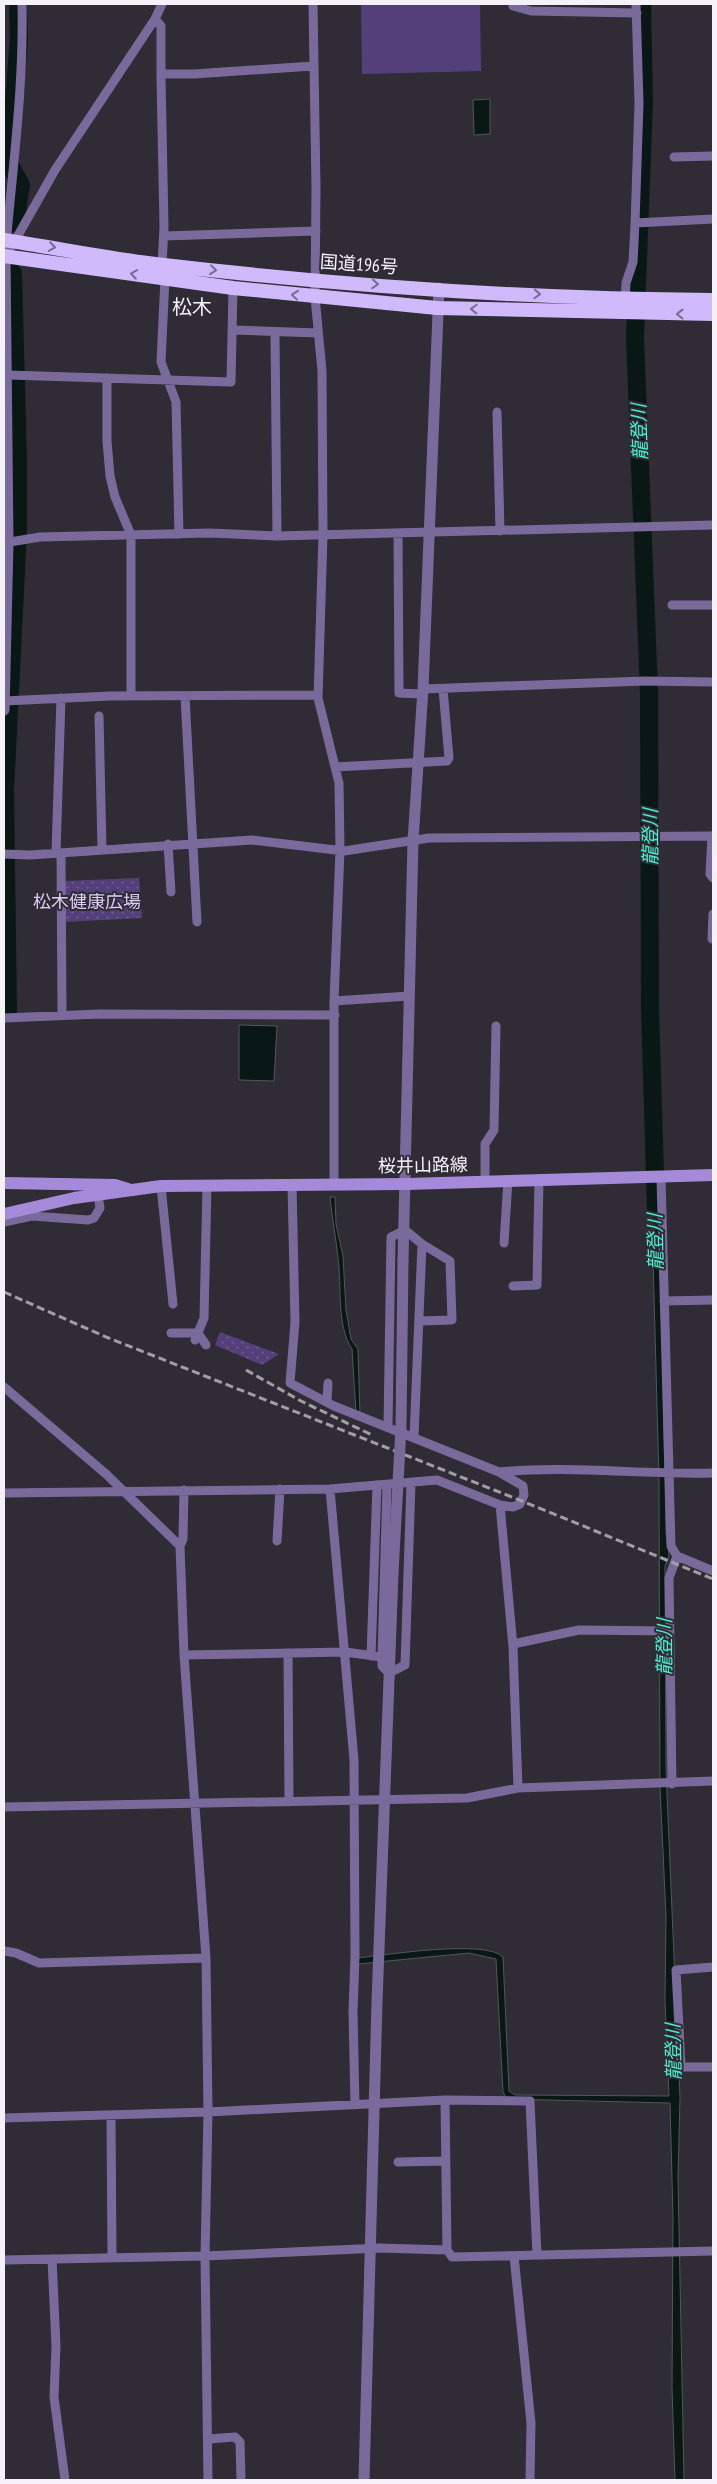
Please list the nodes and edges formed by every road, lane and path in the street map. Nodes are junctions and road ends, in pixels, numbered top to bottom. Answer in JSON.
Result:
{"nodes":[{"id":1,"x":22,"y":4,"type":"edge"},
{"id":2,"x":162,"y":4,"type":"edge"},
{"id":3,"x":313,"y":4,"type":"edge"},
{"id":4,"x":514,"y":4,"type":"edge"},
{"id":5,"x":637,"y":9,"type":"edge"},
{"id":6,"x":155,"y":19,"type":"junction"},
{"id":7,"x":313,"y":66,"type":"junction"},
{"id":8,"x":160,"y":77,"type":"junction"},
{"id":9,"x":713,"y":156,"type":"edge"},
{"id":10,"x":674,"y":157,"type":"dead end"},
{"id":11,"x":713,"y":219,"type":"edge"},
{"id":12,"x":635,"y":223,"type":"junction"},
{"id":13,"x":316,"y":230,"type":"junction"},
{"id":14,"x":164,"y":236,"type":"junction"},
{"id":15,"x":8,"y":240,"type":"edge"},
{"id":16,"x":4,"y":256,"type":"edge"},
{"id":17,"x":164,"y":271,"type":"junction"},
{"id":18,"x":316,"y":280,"type":"junction"},
{"id":19,"x":233,"y":288,"type":"junction"},
{"id":20,"x":439,"y":288,"type":"junction"},
{"id":21,"x":315,"y":297,"type":"junction"},
{"id":22,"x":713,"y":300,"type":"edge"},
{"id":23,"x":627,"y":306,"type":"junction"},
{"id":24,"x":646,"y":306,"type":"junction"},
{"id":25,"x":437,"y":308,"type":"junction"},
{"id":26,"x":713,"y":314,"type":"edge"},
{"id":27,"x":233,"y":330,"type":"junction"},
{"id":28,"x":318,"y":333,"type":"junction"},
{"id":29,"x":276,"y":334,"type":"junction"},
{"id":30,"x":8,"y":375,"type":"junction"},
{"id":31,"x":107,"y":378,"type":"junction"},
{"id":32,"x":168,"y":380,"type":"junction"},
{"id":33,"x":6,"y":390,"type":"edge"},
{"id":34,"x":497,"y":412,"type":"dead end"},
{"id":35,"x":713,"y":526,"type":"edge"},
{"id":36,"x":500,"y":531,"type":"junction"},
{"id":37,"x":428,"y":533,"type":"junction"},
{"id":38,"x":179,"y":534,"type":"junction"},
{"id":39,"x":398,"y":534,"type":"junction"},
{"id":40,"x":131,"y":535,"type":"junction"},
{"id":41,"x":323,"y":535,"type":"junction"},
{"id":42,"x":277,"y":536,"type":"junction"},
{"id":43,"x":6,"y":543,"type":"edge"},
{"id":44,"x":5,"y":575,"type":"edge"},
{"id":45,"x":672,"y":605,"type":"dead end"},
{"id":46,"x":713,"y":605,"type":"edge"},
{"id":47,"x":5,"y":606,"type":"edge"},
{"id":48,"x":713,"y":682,"type":"edge"},
{"id":49,"x":443,"y":689,"type":"junction"},
{"id":50,"x":422,"y":692,"type":"junction"},
{"id":51,"x":318,"y":695,"type":"junction"},
{"id":52,"x":131,"y":696,"type":"junction"},
{"id":53,"x":185,"y":696,"type":"junction"},
{"id":54,"x":61,"y":698,"type":"junction"},
{"id":55,"x":4,"y":700,"type":"edge"},
{"id":56,"x":4,"y":710,"type":"edge"},
{"id":57,"x":99,"y":716,"type":"dead end"},
{"id":58,"x":418,"y":764,"type":"junction"},
{"id":59,"x":335,"y":767,"type":"junction"},
{"id":60,"x":713,"y":836,"type":"edge"},
{"id":61,"x":413,"y":841,"type":"junction"},
{"id":62,"x":194,"y":842,"type":"junction"},
{"id":63,"x":168,"y":844,"type":"junction"},
{"id":64,"x":102,"y":849,"type":"junction"},
{"id":65,"x":340,"y":850,"type":"junction"},
{"id":66,"x":59,"y":853,"type":"junction"},
{"id":67,"x":4,"y":854,"type":"edge"},
{"id":68,"x":713,"y":878,"type":"edge"},
{"id":69,"x":171,"y":892,"type":"dead end"},
{"id":70,"x":713,"y":914,"type":"edge"},
{"id":71,"x":197,"y":922,"type":"dead end"},
{"id":72,"x":712,"y":939,"type":"dead end"},
{"id":73,"x":409,"y":996,"type":"junction"},
{"id":74,"x":334,"y":1001,"type":"junction"},
{"id":75,"x":62,"y":1015,"type":"junction"},
{"id":76,"x":335,"y":1015,"type":"junction"},
{"id":77,"x":4,"y":1018,"type":"edge"},
{"id":78,"x":496,"y":1026,"type":"dead end"},
{"id":79,"x":713,"y":1175,"type":"edge"},
{"id":80,"x":661,"y":1178,"type":"junction"},
{"id":81,"x":539,"y":1179,"type":"junction"},
{"id":82,"x":508,"y":1180,"type":"junction"},
{"id":83,"x":484,"y":1181,"type":"junction"},
{"id":84,"x":4,"y":1183,"type":"edge"},
{"id":85,"x":334,"y":1183,"type":"junction"},
{"id":86,"x":292,"y":1184,"type":"junction"},
{"id":87,"x":406,"y":1184,"type":"junction"},
{"id":88,"x":162,"y":1186,"type":"junction"},
{"id":89,"x":207,"y":1186,"type":"junction"},
{"id":90,"x":134,"y":1190,"type":"junction"},
{"id":91,"x":98,"y":1195,"type":"junction"},
{"id":92,"x":4,"y":1214,"type":"edge"},
{"id":93,"x":4,"y":1222,"type":"edge"},
{"id":94,"x":405,"y":1230,"type":"junction"},
{"id":95,"x":504,"y":1243,"type":"dead end"},
{"id":96,"x":422,"y":1244,"type":"junction"},
{"id":97,"x":512,"y":1286,"type":"dead end"},
{"id":98,"x":664,"y":1300,"type":"junction"},
{"id":99,"x":713,"y":1300,"type":"edge"},
{"id":100,"x":173,"y":1304,"type":"dead end"},
{"id":101,"x":419,"y":1321,"type":"junction"},
{"id":102,"x":171,"y":1332,"type":"dead end"},
{"id":103,"x":196,"y":1336,"type":"junction"},
{"id":104,"x":206,"y":1346,"type":"dead end"},
{"id":105,"x":328,"y":1383,"type":"dead end"},
{"id":106,"x":4,"y":1386,"type":"edge"},
{"id":107,"x":327,"y":1402,"type":"junction"},
{"id":108,"x":388,"y":1427,"type":"junction"},
{"id":109,"x":414,"y":1437,"type":"junction"},
{"id":110,"x":499,"y":1472,"type":"junction"},
{"id":111,"x":713,"y":1473,"type":"edge"},
{"id":112,"x":670,"y":1474,"type":"junction"},
{"id":113,"x":411,"y":1483,"type":"junction"},
{"id":114,"x":382,"y":1485,"type":"junction"},
{"id":115,"x":330,"y":1488,"type":"junction"},
{"id":116,"x":280,"y":1489,"type":"junction"},
{"id":117,"x":184,"y":1490,"type":"junction"},
{"id":118,"x":124,"y":1491,"type":"junction"},
{"id":119,"x":4,"y":1493,"type":"edge"},
{"id":120,"x":500,"y":1505,"type":"junction"},
{"id":121,"x":277,"y":1541,"type":"dead end"},
{"id":122,"x":180,"y":1546,"type":"junction"},
{"id":123,"x":677,"y":1556,"type":"junction"},
{"id":124,"x":713,"y":1571,"type":"edge"},
{"id":125,"x":670,"y":1631,"type":"junction"},
{"id":126,"x":512,"y":1644,"type":"junction"},
{"id":127,"x":345,"y":1652,"type":"junction"},
{"id":128,"x":288,"y":1653,"type":"junction"},
{"id":129,"x":184,"y":1655,"type":"junction"},
{"id":130,"x":371,"y":1656,"type":"junction"},
{"id":131,"x":382,"y":1657,"type":"junction"},
{"id":132,"x":389,"y":1673,"type":"junction"},
{"id":133,"x":713,"y":1781,"type":"edge"},
{"id":134,"x":672,"y":1784,"type":"junction"},
{"id":135,"x":518,"y":1788,"type":"junction"},
{"id":136,"x":386,"y":1799,"type":"junction"},
{"id":137,"x":352,"y":1800,"type":"junction"},
{"id":138,"x":289,"y":1802,"type":"junction"},
{"id":139,"x":196,"y":1804,"type":"junction"},
{"id":140,"x":4,"y":1807,"type":"edge"},
{"id":141,"x":4,"y":1951,"type":"edge"},
{"id":142,"x":206,"y":1958,"type":"junction"},
{"id":143,"x":713,"y":1967,"type":"edge"},
{"id":144,"x":713,"y":2067,"type":"edge"},
{"id":145,"x":445,"y":2100,"type":"junction"},
{"id":146,"x":376,"y":2104,"type":"junction"},
{"id":147,"x":356,"y":2105,"type":"junction"},
{"id":148,"x":208,"y":2112,"type":"junction"},
{"id":149,"x":111,"y":2115,"type":"junction"},
{"id":150,"x":4,"y":2118,"type":"edge"},
{"id":151,"x":446,"y":2161,"type":"junction"},
{"id":152,"x":398,"y":2162,"type":"dead end"},
{"id":153,"x":371,"y":2248,"type":"junction"},
{"id":154,"x":447,"y":2250,"type":"junction"},
{"id":155,"x":713,"y":2251,"type":"edge"},
{"id":156,"x":537,"y":2255,"type":"junction"},
{"id":157,"x":205,"y":2256,"type":"junction"},
{"id":158,"x":514,"y":2256,"type":"junction"},
{"id":159,"x":112,"y":2258,"type":"junction"},
{"id":160,"x":52,"y":2259,"type":"junction"},
{"id":161,"x":4,"y":2260,"type":"edge"},
{"id":162,"x":208,"y":2439,"type":"junction"},
{"id":163,"x":65,"y":2480,"type":"edge"},
{"id":164,"x":208,"y":2480,"type":"edge"},
{"id":165,"x":241,"y":2480,"type":"edge"},
{"id":166,"x":364,"y":2480,"type":"edge"},
{"id":167,"x":530,"y":2480,"type":"edge"}],
"edges":[{"from":1,"to":15,"type":"street"},
{"from":2,"to":6,"type":"street"},
{"from":3,"to":7,"type":"street"},
{"from":4,"to":5,"type":"street"},
{"from":5,"to":12,"type":"street"},
{"from":6,"to":8,"type":"street"},
{"from":6,"to":15,"type":"street"},
{"from":7,"to":8,"type":"street"},
{"from":7,"to":13,"type":"street"},
{"from":8,"to":14,"type":"street"},
{"from":9,"to":10,"type":"street"},
{"from":11,"to":12,"type":"street"},
{"from":12,"to":23,"type":"street"},
{"from":13,"to":14,"type":"street"},
{"from":13,"to":18,"type":"street"},
{"from":14,"to":17,"type":"street"},
{"from":15,"to":16,"type":"street"},
{"from":15,"to":17,"type":"highway","name":"国道196号","one_way":true},
{"from":17,"to":16,"type":"highway","name":"国道196号","one_way":true},
{"from":16,"to":30,"type":"street"},
{"from":17,"to":18,"type":"highway","name":"国道196号","one_way":true},
{"from":17,"to":19,"type":"highway","name":"国道196号"},
{"from":17,"to":32,"type":"street"},
{"from":18,"to":20,"type":"highway","name":"国道196号","one_way":true},
{"from":18,"to":21,"type":"street"},
{"from":21,"to":19,"type":"highway","name":"国道196号","one_way":true},
{"from":19,"to":27,"type":"street"},
{"from":20,"to":23,"type":"highway","name":"国道196号","one_way":true},
{"from":20,"to":25,"type":"street"},
{"from":21,"to":25,"type":"highway","name":"国道196号"},
{"from":21,"to":28,"type":"street"},
{"from":22,"to":24,"type":"highway","name":"国道196号"},
{"from":23,"to":24,"type":"highway","name":"国道196号"},
{"from":23,"to":25,"type":"highway","name":"国道196号","one_way":true},
{"from":26,"to":24,"type":"highway","name":"国道196号","one_way":true},
{"from":25,"to":37,"type":"street"},
{"from":27,"to":29,"type":"street"},
{"from":27,"to":32,"type":"street"},
{"from":28,"to":29,"type":"street"},
{"from":28,"to":41,"type":"street"},
{"from":29,"to":42,"type":"street"},
{"from":30,"to":31,"type":"street"},
{"from":30,"to":33,"type":"street"},
{"from":31,"to":32,"type":"street"},
{"from":31,"to":40,"type":"street"},
{"from":32,"to":38,"type":"street"},
{"from":33,"to":43,"type":"street"},
{"from":34,"to":36,"type":"street"},
{"from":35,"to":36,"type":"street"},
{"from":36,"to":37,"type":"street"},
{"from":37,"to":39,"type":"street"},
{"from":37,"to":50,"type":"street"},
{"from":38,"to":40,"type":"street"},
{"from":38,"to":42,"type":"street"},
{"from":39,"to":41,"type":"street"},
{"from":39,"to":50,"type":"street"},
{"from":40,"to":43,"type":"street"},
{"from":40,"to":52,"type":"street"},
{"from":41,"to":42,"type":"street"},
{"from":41,"to":51,"type":"street"},
{"from":43,"to":44,"type":"street"},
{"from":44,"to":47,"type":"street"},
{"from":45,"to":46,"type":"street"},
{"from":47,"to":55,"type":"street"},
{"from":48,"to":49,"type":"street"},
{"from":49,"to":50,"type":"street"},
{"from":49,"to":58,"type":"street"},
{"from":50,"to":58,"type":"street"},
{"from":51,"to":53,"type":"street"},
{"from":51,"to":59,"type":"street"},
{"from":52,"to":53,"type":"street"},
{"from":52,"to":54,"type":"street"},
{"from":53,"to":62,"type":"street"},
{"from":54,"to":55,"type":"street"},
{"from":54,"to":66,"type":"street"},
{"from":55,"to":56,"type":"street"},
{"from":57,"to":64,"type":"street"},
{"from":58,"to":59,"type":"street"},
{"from":58,"to":61,"type":"street"},
{"from":59,"to":65,"type":"street"},
{"from":60,"to":61,"type":"street"},
{"from":60,"to":68,"type":"street"},
{"from":61,"to":65,"type":"street"},
{"from":61,"to":73,"type":"street"},
{"from":62,"to":63,"type":"street"},
{"from":62,"to":65,"type":"street"},
{"from":62,"to":71,"type":"street"},
{"from":63,"to":64,"type":"street"},
{"from":63,"to":69,"type":"street"},
{"from":64,"to":66,"type":"street"},
{"from":65,"to":74,"type":"street"},
{"from":66,"to":67,"type":"street"},
{"from":66,"to":75,"type":"street"},
{"from":70,"to":72,"type":"street"},
{"from":73,"to":74,"type":"street"},
{"from":73,"to":87,"type":"street"},
{"from":74,"to":76,"type":"street"},
{"from":75,"to":76,"type":"street"},
{"from":75,"to":77,"type":"street"},
{"from":76,"to":85,"type":"street"},
{"from":78,"to":83,"type":"street"},
{"from":79,"to":80,"type":"main road","name":"桜井山路線"},
{"from":80,"to":81,"type":"main road","name":"桜井山路線"},
{"from":80,"to":98,"type":"street"},
{"from":81,"to":82,"type":"main road","name":"桜井山路線"},
{"from":81,"to":97,"type":"street"},
{"from":82,"to":83,"type":"main road","name":"桜井山路線"},
{"from":82,"to":95,"type":"street"},
{"from":83,"to":87,"type":"main road","name":"桜井山路線"},
{"from":84,"to":90,"type":"main road","name":"桜井山路線"},
{"from":85,"to":86,"type":"main road","name":"桜井山路線"},
{"from":85,"to":87,"type":"main road","name":"桜井山路線"},
{"from":86,"to":89,"type":"main road","name":"桜井山路線"},
{"from":86,"to":107,"type":"street"},
{"from":87,"to":94,"type":"street"},
{"from":88,"to":89,"type":"main road","name":"桜井山路線"},
{"from":88,"to":90,"type":"main road","name":"桜井山路線"},
{"from":88,"to":100,"type":"street"},
{"from":89,"to":103,"type":"street"},
{"from":90,"to":91,"type":"main road","name":"桜井山路線"},
{"from":91,"to":92,"type":"main road","name":"桜井山路線"},
{"from":91,"to":93,"type":"street"},
{"from":94,"to":96,"type":"street"},
{"from":94,"to":108,"type":"street"},
{"from":94,"to":132,"type":"street","bridge":true},
{"from":96,"to":101,"type":"street"},
{"from":96,"to":101,"type":"street"},
{"from":98,"to":99,"type":"street"},
{"from":98,"to":112,"type":"street"},
{"from":101,"to":109,"type":"street"},
{"from":102,"to":103,"type":"street"},
{"from":103,"to":104,"type":"street"},
{"from":105,"to":107,"type":"street"},
{"from":106,"to":118,"type":"street"},
{"from":107,"to":108,"type":"street"},
{"from":108,"to":109,"type":"street"},
{"from":109,"to":110,"type":"street"},
{"from":110,"to":112,"type":"street"},
{"from":110,"to":120,"type":"street"},
{"from":111,"to":112,"type":"street"},
{"from":112,"to":123,"type":"street"},
{"from":113,"to":114,"type":"street"},
{"from":113,"to":120,"type":"street"},
{"from":113,"to":132,"type":"street"},
{"from":114,"to":115,"type":"street"},
{"from":114,"to":130,"type":"street"},
{"from":114,"to":131,"type":"street"},
{"from":115,"to":116,"type":"street"},
{"from":115,"to":127,"type":"street"},
{"from":116,"to":117,"type":"street"},
{"from":116,"to":121,"type":"street"},
{"from":117,"to":118,"type":"street"},
{"from":117,"to":122,"type":"street"},
{"from":118,"to":119,"type":"street"},
{"from":118,"to":122,"type":"street"},
{"from":120,"to":126,"type":"street"},
{"from":122,"to":129,"type":"street"},
{"from":123,"to":124,"type":"street"},
{"from":123,"to":125,"type":"street"},
{"from":125,"to":126,"type":"street"},
{"from":125,"to":134,"type":"street"},
{"from":126,"to":135,"type":"street"},
{"from":127,"to":128,"type":"street"},
{"from":127,"to":130,"type":"street"},
{"from":127,"to":137,"type":"street"},
{"from":128,"to":129,"type":"street"},
{"from":128,"to":138,"type":"street"},
{"from":129,"to":139,"type":"street"},
{"from":130,"to":131,"type":"street"},
{"from":131,"to":132,"type":"street"},
{"from":132,"to":136,"type":"street"},
{"from":133,"to":134,"type":"street"},
{"from":134,"to":135,"type":"street"},
{"from":135,"to":136,"type":"street"},
{"from":136,"to":137,"type":"street"},
{"from":136,"to":146,"type":"street"},
{"from":137,"to":138,"type":"street"},
{"from":137,"to":147,"type":"street"},
{"from":138,"to":139,"type":"street"},
{"from":139,"to":140,"type":"street"},
{"from":139,"to":142,"type":"street"},
{"from":141,"to":142,"type":"street"},
{"from":142,"to":148,"type":"street"},
{"from":143,"to":144,"type":"street"},
{"from":145,"to":146,"type":"street"},
{"from":145,"to":151,"type":"street"},
{"from":145,"to":156,"type":"street"},
{"from":146,"to":147,"type":"street"},
{"from":146,"to":153,"type":"street"},
{"from":147,"to":148,"type":"street"},
{"from":148,"to":149,"type":"street"},
{"from":148,"to":157,"type":"street"},
{"from":149,"to":150,"type":"street"},
{"from":149,"to":159,"type":"street"},
{"from":151,"to":152,"type":"street"},
{"from":151,"to":154,"type":"street"},
{"from":153,"to":154,"type":"street"},
{"from":153,"to":157,"type":"street"},
{"from":153,"to":166,"type":"street"},
{"from":154,"to":158,"type":"street"},
{"from":155,"to":156,"type":"street"},
{"from":156,"to":158,"type":"street"},
{"from":157,"to":159,"type":"street"},
{"from":157,"to":162,"type":"street"},
{"from":158,"to":167,"type":"street"},
{"from":159,"to":160,"type":"street"},
{"from":160,"to":161,"type":"street"},
{"from":160,"to":163,"type":"street"},
{"from":162,"to":164,"type":"street"},
{"from":162,"to":165,"type":"street"}]}
